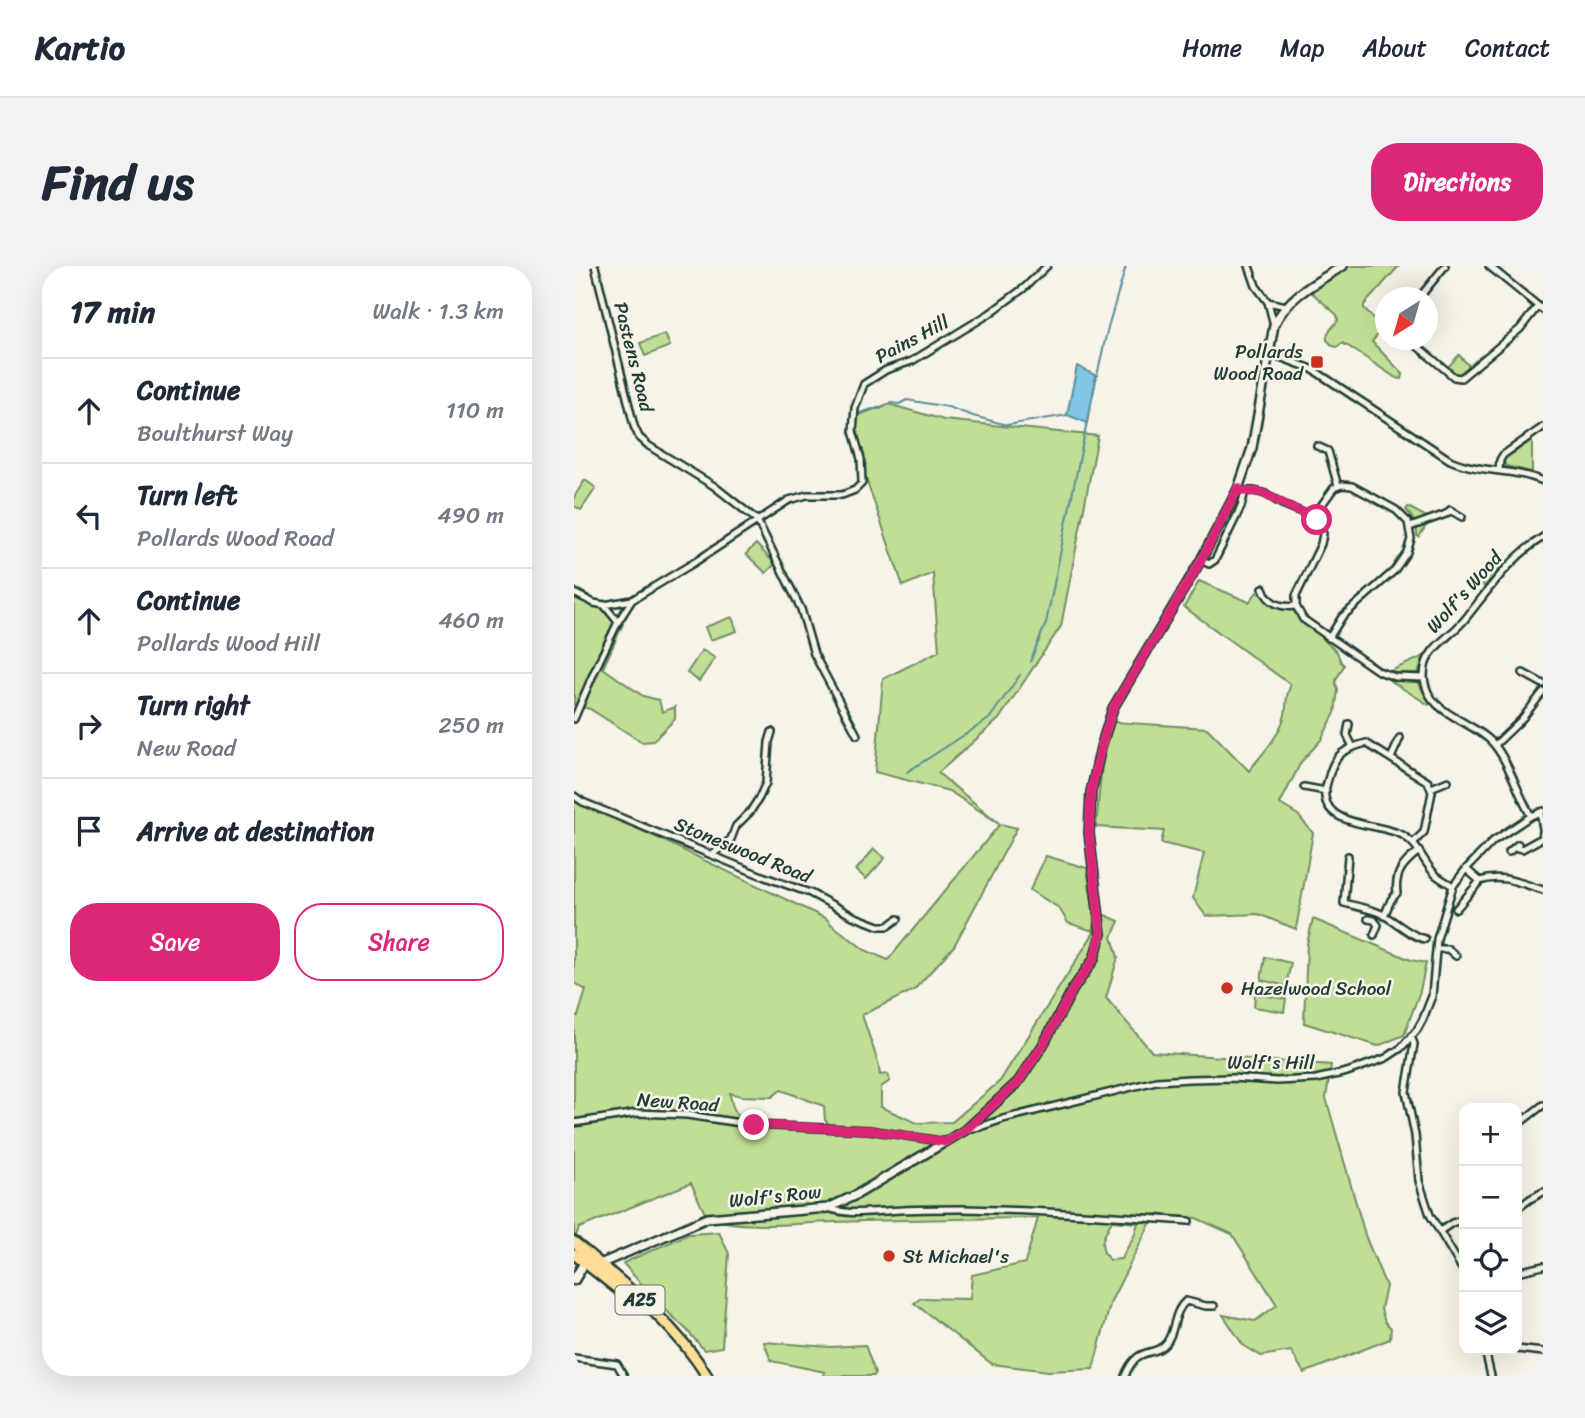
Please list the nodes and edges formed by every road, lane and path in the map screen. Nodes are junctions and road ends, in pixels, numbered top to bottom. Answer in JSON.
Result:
{"nodes":[{"id":1,"x":595,"y":266,"type":"edge"},
{"id":2,"x":1047,"y":266,"type":"edge"},
{"id":3,"x":1249,"y":266,"type":"edge"},
{"id":4,"x":1343,"y":266,"type":"edge"},
{"id":5,"x":1445,"y":266,"type":"edge"},
{"id":6,"x":1489,"y":266,"type":"edge"},
{"id":7,"x":1428,"y":287,"type":"edge"},
{"id":8,"x":1268,"y":302,"type":"junction"},
{"id":9,"x":1286,"y":306,"type":"junction"},
{"id":10,"x":1540,"y":308,"type":"edge"},
{"id":11,"x":1274,"y":325,"type":"junction"},
{"id":12,"x":1422,"y":350,"type":"edge"},
{"id":13,"x":1269,"y":353,"type":"junction"},
{"id":14,"x":1543,"y":427,"type":"edge"},
{"id":15,"x":1317,"y":446,"type":"dead end"},
{"id":16,"x":1499,"y":470,"type":"junction"},
{"id":17,"x":1543,"y":481,"type":"edge"},
{"id":18,"x":1338,"y":486,"type":"junction"},
{"id":19,"x":1241,"y":490,"type":"junction"},
{"id":20,"x":1313,"y":517,"type":"junction"},
{"id":21,"x":1462,"y":517,"type":"dead end"},
{"id":22,"x":757,"y":520,"type":"junction"},
{"id":23,"x":1410,"y":527,"type":"junction"},
{"id":24,"x":1543,"y":537,"type":"edge"},
{"id":25,"x":1201,"y":561,"type":"junction"},
{"id":26,"x":1263,"y":587,"type":"dead end"},
{"id":27,"x":574,"y":593,"type":"edge"},
{"id":28,"x":632,"y":600,"type":"junction"},
{"id":29,"x":604,"y":605,"type":"junction"},
{"id":30,"x":1296,"y":606,"type":"junction"},
{"id":31,"x":618,"y":622,"type":"junction"},
{"id":32,"x":1329,"y":638,"type":"junction"},
{"id":33,"x":1523,"y":673,"type":"dead end"},
{"id":34,"x":1424,"y":678,"type":"junction"},
{"id":35,"x":1543,"y":684,"type":"edge"},
{"id":36,"x":1543,"y":692,"type":"edge"},
{"id":37,"x":574,"y":719,"type":"edge"},
{"id":38,"x":1349,"y":724,"type":"dead end"},
{"id":39,"x":772,"y":732,"type":"dead end"},
{"id":40,"x":857,"y":735,"type":"dead end"},
{"id":41,"x":1400,"y":738,"type":"dead end"},
{"id":42,"x":1494,"y":746,"type":"junction"},
{"id":43,"x":1353,"y":747,"type":"junction"},
{"id":44,"x":1391,"y":758,"type":"junction"},
{"id":45,"x":1448,"y":781,"type":"dead end"},
{"id":46,"x":1304,"y":787,"type":"dead end"},
{"id":47,"x":1431,"y":789,"type":"junction"},
{"id":48,"x":1325,"y":791,"type":"junction"},
{"id":49,"x":574,"y":796,"type":"edge"},
{"id":50,"x":1542,"y":812,"type":"edge"},
{"id":51,"x":1531,"y":816,"type":"junction"},
{"id":52,"x":1543,"y":831,"type":"edge"},
{"id":53,"x":1413,"y":843,"type":"junction"},
{"id":54,"x":1419,"y":851,"type":"junction"},
{"id":55,"x":1509,"y":852,"type":"dead end"},
{"id":56,"x":712,"y":855,"type":"junction"},
{"id":57,"x":1348,"y":856,"type":"dead end"},
{"id":58,"x":1466,"y":869,"type":"junction"},
{"id":59,"x":1480,"y":881,"type":"junction"},
{"id":60,"x":1453,"y":886,"type":"junction"},
{"id":61,"x":1543,"y":890,"type":"edge"},
{"id":62,"x":1456,"y":909,"type":"dead end"},
{"id":63,"x":1377,"y":912,"type":"junction"},
{"id":64,"x":1384,"y":916,"type":"junction"},
{"id":65,"x":898,"y":919,"type":"dead end"},
{"id":66,"x":1374,"y":934,"type":"dead end"},
{"id":67,"x":1425,"y":939,"type":"dead end"},
{"id":68,"x":1436,"y":949,"type":"junction"},
{"id":69,"x":1456,"y":956,"type":"dead end"},
{"id":70,"x":1411,"y":1037,"type":"junction"},
{"id":71,"x":1543,"y":1105,"type":"edge"},
{"id":72,"x":1522,"y":1121,"type":"edge"},
{"id":73,"x":574,"y":1122,"type":"edge"},
{"id":74,"x":967,"y":1129,"type":"junction"},
{"id":75,"x":946,"y":1142,"type":"junction"},
{"id":76,"x":1543,"y":1192,"type":"edge"},
{"id":77,"x":1522,"y":1205,"type":"edge"},
{"id":78,"x":828,"y":1208,"type":"junction"},
{"id":79,"x":1189,"y":1221,"type":"dead end"},
{"id":80,"x":1459,"y":1221,"type":"edge"},
{"id":81,"x":1440,"y":1231,"type":"junction"},
{"id":82,"x":574,"y":1242,"type":"edge"},
{"id":83,"x":574,"y":1254,"type":"edge"},
{"id":84,"x":593,"y":1263,"type":"junction"},
{"id":85,"x":1459,"y":1263,"type":"edge"},
{"id":86,"x":1543,"y":1266,"type":"edge"},
{"id":87,"x":1522,"y":1271,"type":"edge"},
{"id":88,"x":574,"y":1280,"type":"edge"},
{"id":89,"x":574,"y":1286,"type":"edge"},
{"id":90,"x":1214,"y":1306,"type":"dead end"},
{"id":91,"x":1522,"y":1350,"type":"edge"},
{"id":92,"x":1543,"y":1352,"type":"edge"},
{"id":93,"x":1486,"y":1355,"type":"edge"},
{"id":94,"x":574,"y":1358,"type":"edge"},
{"id":95,"x":624,"y":1376,"type":"edge"},
{"id":96,"x":707,"y":1376,"type":"edge"},
{"id":97,"x":1125,"y":1376,"type":"edge"},
{"id":98,"x":1491,"y":1376,"type":"edge"}],
"edges":[{"from":1,"to":22,"type":"street","name":"Pastens Road"},
{"from":2,"to":22,"type":"street","name":"Pains Hill"},
{"from":3,"to":8,"type":"street"},
{"from":4,"to":9,"type":"street"},
{"from":5,"to":7,"type":"street"},
{"from":6,"to":10,"type":"street"},
{"from":8,"to":9,"type":"street"},
{"from":8,"to":11,"type":"street"},
{"from":9,"to":11,"type":"street"},
{"from":10,"to":12,"type":"street"},
{"from":11,"to":13,"type":"street"},
{"from":13,"to":16,"type":"street"},
{"from":13,"to":19,"type":"street"},
{"from":14,"to":16,"type":"street"},
{"from":15,"to":18,"type":"street"},
{"from":16,"to":17,"type":"street"},
{"from":18,"to":20,"type":"street"},
{"from":18,"to":23,"type":"street"},
{"from":19,"to":20,"type":"street"},
{"from":19,"to":25,"type":"street"},
{"from":19,"to":25,"type":"street"},
{"from":20,"to":30,"type":"street"},
{"from":21,"to":23,"type":"street"},
{"from":22,"to":28,"type":"street","name":"Pains Hill"},
{"from":22,"to":40,"type":"street"},
{"from":23,"to":32,"type":"street"},
{"from":24,"to":34,"type":"street","name":"Wolf's Wood"},
{"from":25,"to":74,"type":"street","name":"Wolf's Row"},
{"from":26,"to":30,"type":"street"},
{"from":27,"to":29,"type":"street"},
{"from":28,"to":29,"type":"street"},
{"from":28,"to":31,"type":"street","name":"Pains Hill"},
{"from":29,"to":31,"type":"street"},
{"from":30,"to":32,"type":"street"},
{"from":31,"to":37,"type":"street","name":"Pains Hill"},
{"from":32,"to":34,"type":"street"},
{"from":33,"to":35,"type":"street"},
{"from":34,"to":42,"type":"street"},
{"from":36,"to":42,"type":"street"},
{"from":38,"to":43,"type":"street"},
{"from":39,"to":56,"type":"street"},
{"from":41,"to":44,"type":"street"},
{"from":42,"to":51,"type":"street"},
{"from":43,"to":44,"type":"street"},
{"from":43,"to":48,"type":"street"},
{"from":44,"to":47,"type":"street"},
{"from":45,"to":47,"type":"street"},
{"from":46,"to":48,"type":"street"},
{"from":47,"to":53,"type":"street"},
{"from":48,"to":53,"type":"street"},
{"from":49,"to":56,"type":"street","name":"Stoneswood Road"},
{"from":50,"to":51,"type":"street","name":"Wolf's Hill"},
{"from":50,"to":52,"type":"street"},
{"from":51,"to":58,"type":"street","name":"Wolf's Hill"},
{"from":52,"to":55,"type":"street"},
{"from":53,"to":54,"type":"street"},
{"from":54,"to":60,"type":"street"},
{"from":54,"to":64,"type":"street"},
{"from":56,"to":65,"type":"street","name":"Stoneswood Road"},
{"from":57,"to":63,"type":"street"},
{"from":58,"to":59,"type":"street"},
{"from":58,"to":60,"type":"street","name":"Wolf's Hill"},
{"from":59,"to":61,"type":"street"},
{"from":59,"to":62,"type":"street"},
{"from":60,"to":68,"type":"street","name":"Wolf's Hill"},
{"from":63,"to":64,"type":"street"},
{"from":63,"to":66,"type":"street"},
{"from":64,"to":67,"type":"street"},
{"from":68,"to":69,"type":"street"},
{"from":68,"to":70,"type":"street","name":"Wolf's Hill"},
{"from":70,"to":74,"type":"street","name":"Wolf's Hill"},
{"from":70,"to":81,"type":"street"},
{"from":71,"to":72,"type":"street"},
{"from":73,"to":75,"type":"street","name":"New Road"},
{"from":74,"to":75,"type":"street","name":"Wolf's Row"},
{"from":75,"to":78,"type":"street","name":"Wolf's Row"},
{"from":76,"to":77,"type":"street"},
{"from":78,"to":79,"type":"street"},
{"from":78,"to":84,"type":"street","name":"Wolf's Row"},
{"from":80,"to":81,"type":"street"},
{"from":81,"to":85,"type":"street"},
{"from":82,"to":84,"type":"main road","number":"A25"},
{"from":83,"to":84,"type":"main road"},
{"from":84,"to":88,"type":"main road"},
{"from":84,"to":89,"type":"main road"},
{"from":84,"to":96,"type":"main road","number":"A25"},
{"from":86,"to":87,"type":"street"},
{"from":90,"to":97,"type":"street"},
{"from":91,"to":92,"type":"street"},
{"from":93,"to":98,"type":"street"},
{"from":94,"to":95,"type":"street"}]}
